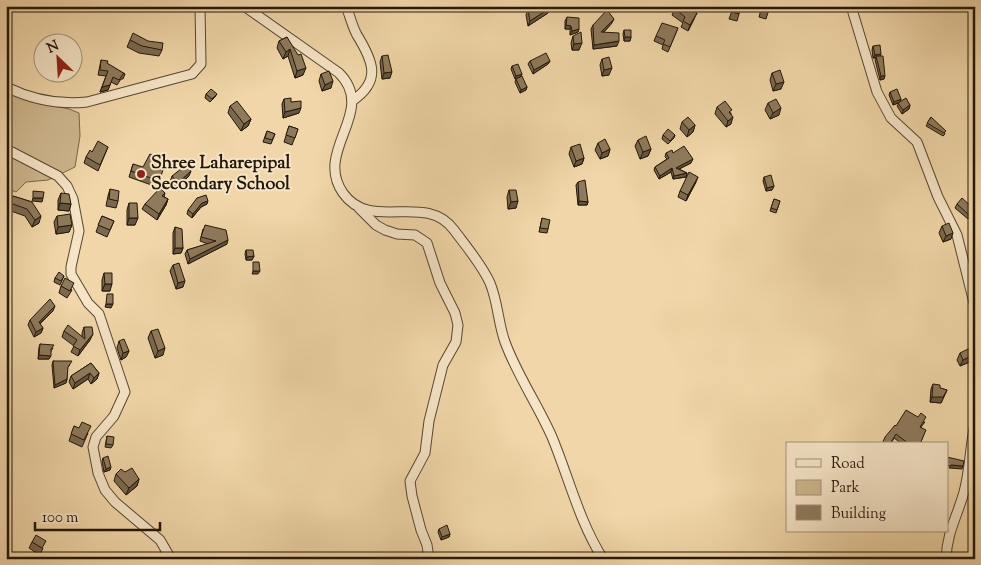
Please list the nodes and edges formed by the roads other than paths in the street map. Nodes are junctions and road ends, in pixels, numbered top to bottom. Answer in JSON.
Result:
{"nodes":[{"id":1,"x":200,"y":6,"type":"edge"},
{"id":2,"x":244,"y":6,"type":"edge"},
{"id":3,"x":346,"y":6,"type":"edge"},
{"id":4,"x":851,"y":6,"type":"edge"},
{"id":5,"x":6,"y":87,"type":"edge"},
{"id":6,"x":352,"y":101,"type":"junction"},
{"id":7,"x":6,"y":149,"type":"edge"},
{"id":8,"x":359,"y":208,"type":"junction"},
{"id":9,"x":975,"y":307,"type":"edge"},
{"id":10,"x":975,"y":424,"type":"edge"},
{"id":11,"x":171,"y":559,"type":"edge"},
{"id":12,"x":429,"y":559,"type":"edge"},
{"id":13,"x":603,"y":559,"type":"edge"},
{"id":14,"x":946,"y":559,"type":"edge"}],
"edges":[{"from":1,"to":5,"type":"street"},
{"from":2,"to":6,"type":"street"},
{"from":3,"to":6,"type":"street"},
{"from":4,"to":9,"type":"street"},
{"from":6,"to":8,"type":"street"},
{"from":7,"to":11,"type":"street"},
{"from":8,"to":12,"type":"street"},
{"from":8,"to":13,"type":"street"},
{"from":10,"to":14,"type":"street"}]}
